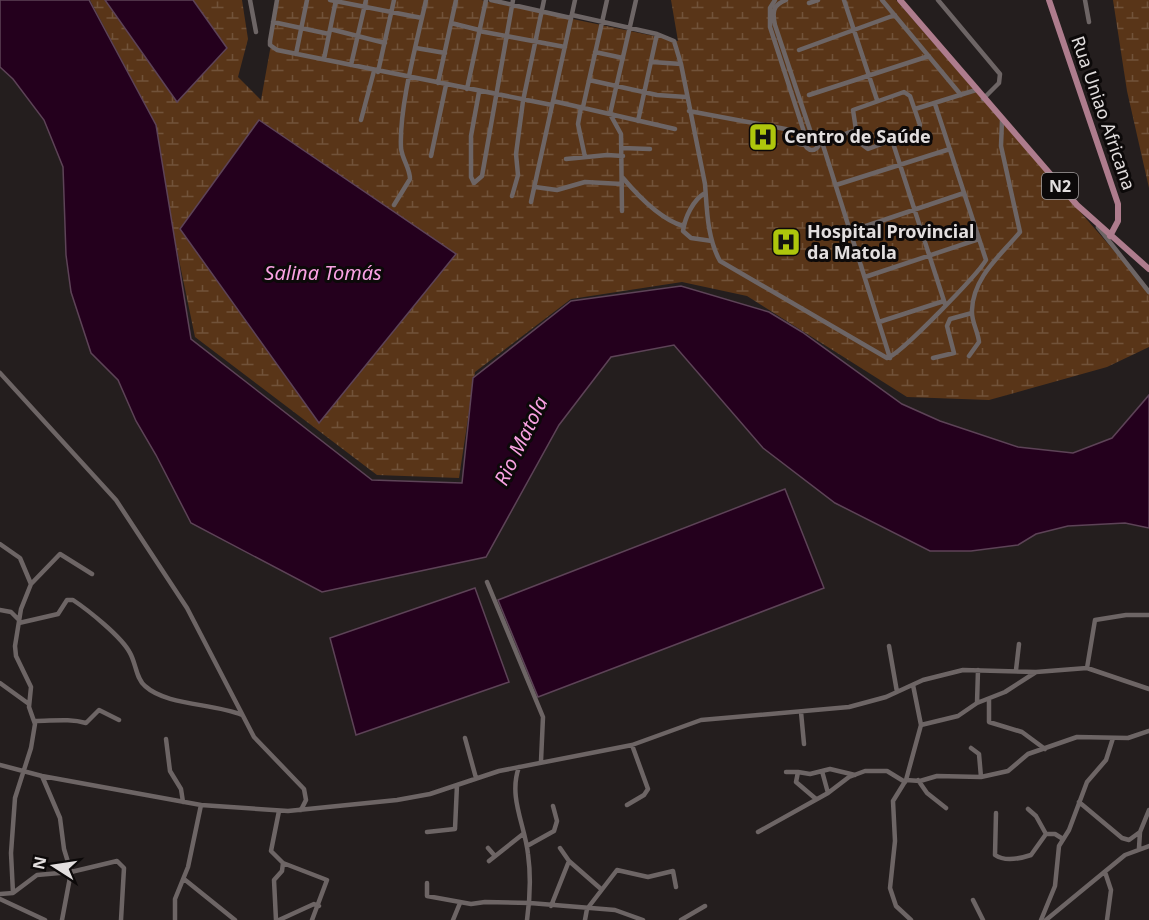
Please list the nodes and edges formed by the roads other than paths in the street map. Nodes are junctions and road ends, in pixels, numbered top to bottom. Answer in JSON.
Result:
{"nodes":[{"id":1,"x":250,"y":0,"type":"edge"},
{"id":2,"x":277,"y":0,"type":"edge"},
{"id":3,"x":307,"y":0,"type":"edge"},
{"id":4,"x":334,"y":0,"type":"edge"},
{"id":5,"x":366,"y":0,"type":"edge"},
{"id":6,"x":394,"y":0,"type":"edge"},
{"id":7,"x":426,"y":0,"type":"edge"},
{"id":8,"x":456,"y":0,"type":"edge"},
{"id":9,"x":486,"y":0,"type":"edge"},
{"id":10,"x":491,"y":0,"type":"edge"},
{"id":11,"x":544,"y":0,"type":"edge"},
{"id":12,"x":575,"y":0,"type":"edge"},
{"id":13,"x":607,"y":0,"type":"edge"},
{"id":14,"x":636,"y":0,"type":"edge"},
{"id":15,"x":775,"y":0,"type":"edge"},
{"id":16,"x":786,"y":0,"type":"edge"},
{"id":17,"x":818,"y":0,"type":"edge"},
{"id":18,"x":844,"y":0,"type":"edge"},
{"id":19,"x":882,"y":0,"type":"edge"},
{"id":20,"x":900,"y":0,"type":"edge"},
{"id":21,"x":938,"y":0,"type":"edge"},
{"id":22,"x":1049,"y":0,"type":"edge"},
{"id":23,"x":1084,"y":0,"type":"edge"},
{"id":24,"x":513,"y":2,"type":"edge"},
{"id":25,"x":809,"y":3,"type":"dead end"},
{"id":26,"x":364,"y":7,"type":"junction"},
{"id":27,"x":541,"y":11,"type":"junction"},
{"id":28,"x":392,"y":12,"type":"junction"},
{"id":29,"x":895,"y":15,"type":"junction"},
{"id":30,"x":572,"y":16,"type":"junction"},
{"id":31,"x":422,"y":18,"type":"junction"},
{"id":32,"x":601,"y":21,"type":"junction"},
{"id":33,"x":273,"y":22,"type":"junction"},
{"id":34,"x":1089,"y":22,"type":"dead end"},
{"id":35,"x":451,"y":23,"type":"junction"},
{"id":36,"x":301,"y":28,"type":"junction"},
{"id":37,"x":630,"y":28,"type":"junction"},
{"id":38,"x":479,"y":30,"type":"junction"},
{"id":39,"x":854,"y":30,"type":"junction"},
{"id":40,"x":330,"y":31,"type":"junction"},
{"id":41,"x":256,"y":32,"type":"dead end"},
{"id":42,"x":657,"y":34,"type":"junction"},
{"id":43,"x":358,"y":36,"type":"junction"},
{"id":44,"x":506,"y":36,"type":"junction"},
{"id":45,"x":535,"y":41,"type":"junction"},
{"id":46,"x":385,"y":43,"type":"junction"},
{"id":47,"x":565,"y":47,"type":"junction"},
{"id":48,"x":416,"y":48,"type":"junction"},
{"id":49,"x":799,"y":50,"type":"dead end"},
{"id":50,"x":595,"y":52,"type":"junction"},
{"id":51,"x":445,"y":53,"type":"junction"},
{"id":52,"x":296,"y":54,"type":"junction"},
{"id":53,"x":929,"y":56,"type":"junction"},
{"id":54,"x":623,"y":58,"type":"junction"},
{"id":55,"x":324,"y":59,"type":"junction"},
{"id":56,"x":652,"y":62,"type":"junction"},
{"id":57,"x":681,"y":64,"type":"junction"},
{"id":58,"x":351,"y":65,"type":"junction"},
{"id":59,"x":376,"y":71,"type":"junction"},
{"id":60,"x":869,"y":75,"type":"junction"},
{"id":61,"x":410,"y":78,"type":"junction"},
{"id":62,"x":588,"y":80,"type":"junction"},
{"id":63,"x":438,"y":83,"type":"junction"},
{"id":64,"x":446,"y":85,"type":"junction"},
{"id":65,"x":617,"y":86,"type":"junction"},
{"id":66,"x":467,"y":89,"type":"junction"},
{"id":67,"x":976,"y":90,"type":"junction"},
{"id":68,"x":479,"y":92,"type":"junction"},
{"id":69,"x":645,"y":92,"type":"junction"},
{"id":70,"x":495,"y":95,"type":"junction"},
{"id":71,"x":809,"y":95,"type":"dead end"},
{"id":72,"x":961,"y":95,"type":"junction"},
{"id":73,"x":686,"y":97,"type":"junction"},
{"id":74,"x":983,"y":99,"type":"junction"},
{"id":75,"x":877,"y":100,"type":"junction"},
{"id":76,"x":523,"y":101,"type":"junction"},
{"id":77,"x":553,"y":103,"type":"junction"},
{"id":78,"x":935,"y":104,"type":"junction"},
{"id":79,"x":582,"y":107,"type":"junction"},
{"id":80,"x":915,"y":109,"type":"junction"},
{"id":81,"x":689,"y":111,"type":"junction"},
{"id":82,"x":610,"y":114,"type":"junction"},
{"id":83,"x":361,"y":120,"type":"dead end"},
{"id":84,"x":1002,"y":120,"type":"junction"},
{"id":85,"x":638,"y":121,"type":"junction"},
{"id":86,"x":675,"y":129,"type":"dead end"},
{"id":87,"x":856,"y":130,"type":"junction"},
{"id":88,"x":809,"y":137,"type":"junction"},
{"id":89,"x":892,"y":140,"type":"junction"},
{"id":90,"x":820,"y":142,"type":"junction"},
{"id":91,"x":805,"y":145,"type":"junction"},
{"id":92,"x":622,"y":148,"type":"junction"},
{"id":93,"x":650,"y":149,"type":"dead end"},
{"id":94,"x":950,"y":149,"type":"junction"},
{"id":95,"x":431,"y":156,"type":"dead end"},
{"id":96,"x":623,"y":156,"type":"junction"},
{"id":97,"x":585,"y":157,"type":"junction"},
{"id":98,"x":566,"y":159,"type":"dead end"},
{"id":99,"x":900,"y":165,"type":"junction"},
{"id":100,"x":623,"y":178,"type":"junction"},
{"id":101,"x":622,"y":184,"type":"junction"},
{"id":102,"x":836,"y":185,"type":"junction"},
{"id":103,"x":534,"y":187,"type":"junction"},
{"id":104,"x":705,"y":193,"type":"junction"},
{"id":105,"x":964,"y":193,"type":"junction"},
{"id":106,"x":512,"y":196,"type":"dead end"},
{"id":107,"x":531,"y":202,"type":"dead end"},
{"id":108,"x":394,"y":205,"type":"dead end"},
{"id":109,"x":914,"y":209,"type":"junction"},
{"id":110,"x":622,"y":211,"type":"dead end"},
{"id":111,"x":1095,"y":223,"type":"junction"},
{"id":112,"x":683,"y":226,"type":"junction"},
{"id":113,"x":851,"y":231,"type":"junction"},
{"id":114,"x":1110,"y":236,"type":"junction"},
{"id":115,"x":979,"y":238,"type":"junction"},
{"id":116,"x":712,"y":241,"type":"junction"},
{"id":117,"x":929,"y":255,"type":"junction"},
{"id":118,"x":1149,"y":270,"type":"edge"},
{"id":119,"x":865,"y":277,"type":"junction"},
{"id":120,"x":1149,"y":292,"type":"edge"},
{"id":121,"x":944,"y":302,"type":"junction"},
{"id":122,"x":972,"y":314,"type":"junction"},
{"id":123,"x":879,"y":322,"type":"junction"},
{"id":124,"x":969,"y":356,"type":"dead end"},
{"id":125,"x":890,"y":358,"type":"junction"},
{"id":126,"x":933,"y":358,"type":"dead end"},
{"id":127,"x":0,"y":373,"type":"edge"},
{"id":128,"x":0,"y":544,"type":"edge"},
{"id":129,"x":92,"y":574,"type":"dead end"},
{"id":130,"x":488,"y":582,"type":"dead end"},
{"id":131,"x":31,"y":584,"type":"junction"},
{"id":132,"x":0,"y":610,"type":"edge"},
{"id":133,"x":1149,"y":615,"type":"edge"},
{"id":134,"x":19,"y":622,"type":"junction"},
{"id":135,"x":1019,"y":644,"type":"dead end"},
{"id":136,"x":889,"y":646,"type":"dead end"},
{"id":137,"x":1088,"y":668,"type":"junction"},
{"id":138,"x":978,"y":670,"type":"junction"},
{"id":139,"x":1016,"y":670,"type":"junction"},
{"id":140,"x":1036,"y":672,"type":"junction"},
{"id":141,"x":0,"y":683,"type":"edge"},
{"id":142,"x":913,"y":685,"type":"junction"},
{"id":143,"x":1149,"y":689,"type":"edge"},
{"id":144,"x":897,"y":692,"type":"junction"},
{"id":145,"x":989,"y":699,"type":"junction"},
{"id":146,"x":29,"y":704,"type":"junction"},
{"id":147,"x":977,"y":704,"type":"junction"},
{"id":148,"x":801,"y":712,"type":"junction"},
{"id":149,"x":242,"y":715,"type":"junction"},
{"id":150,"x":119,"y":720,"type":"dead end"},
{"id":151,"x":34,"y":721,"type":"junction"},
{"id":152,"x":921,"y":725,"type":"junction"},
{"id":153,"x":1149,"y":731,"type":"edge"},
{"id":154,"x":465,"y":738,"type":"dead end"},
{"id":155,"x":1113,"y":738,"type":"junction"},
{"id":156,"x":166,"y":739,"type":"dead end"},
{"id":157,"x":804,"y":744,"type":"dead end"},
{"id":158,"x":632,"y":745,"type":"junction"},
{"id":159,"x":971,"y":748,"type":"dead end"},
{"id":160,"x":1045,"y":749,"type":"junction"},
{"id":161,"x":541,"y":761,"type":"junction"},
{"id":162,"x":0,"y":765,"type":"edge"},
{"id":163,"x":519,"y":767,"type":"junction"},
{"id":164,"x":511,"y":768,"type":"junction"},
{"id":165,"x":822,"y":771,"type":"junction"},
{"id":166,"x":25,"y":772,"type":"junction"},
{"id":167,"x":786,"y":772,"type":"dead end"},
{"id":168,"x":798,"y":772,"type":"junction"},
{"id":169,"x":517,"y":774,"type":"junction"},
{"id":170,"x":855,"y":775,"type":"junction"},
{"id":171,"x":42,"y":776,"type":"junction"},
{"id":172,"x":981,"y":777,"type":"junction"},
{"id":173,"x":476,"y":778,"type":"junction"},
{"id":174,"x":918,"y":780,"type":"junction"},
{"id":175,"x":906,"y":781,"type":"junction"},
{"id":176,"x":457,"y":785,"type":"junction"},
{"id":177,"x":828,"y":793,"type":"junction"},
{"id":178,"x":816,"y":799,"type":"junction"},
{"id":179,"x":183,"y":802,"type":"junction"},
{"id":180,"x":1079,"y":802,"type":"junction"},
{"id":181,"x":201,"y":805,"type":"junction"},
{"id":182,"x":627,"y":805,"type":"dead end"},
{"id":183,"x":553,"y":806,"type":"dead end"},
{"id":184,"x":946,"y":808,"type":"dead end"},
{"id":185,"x":1028,"y":809,"type":"dead end"},
{"id":186,"x":301,"y":810,"type":"junction"},
{"id":187,"x":1149,"y":810,"type":"edge"},
{"id":188,"x":279,"y":811,"type":"junction"},
{"id":189,"x":996,"y":813,"type":"dead end"},
{"id":190,"x":427,"y":832,"type":"dead end"},
{"id":191,"x":758,"y":832,"type":"dead end"},
{"id":192,"x":1140,"y":832,"type":"junction"},
{"id":193,"x":523,"y":834,"type":"junction"},
{"id":194,"x":1046,"y":834,"type":"junction"},
{"id":195,"x":1063,"y":839,"type":"junction"},
{"id":196,"x":527,"y":846,"type":"junction"},
{"id":197,"x":1149,"y":846,"type":"edge"},
{"id":198,"x":488,"y":848,"type":"dead end"},
{"id":199,"x":561,"y":848,"type":"dead end"},
{"id":200,"x":1139,"y":848,"type":"junction"},
{"id":201,"x":495,"y":856,"type":"junction"},
{"id":202,"x":489,"y":861,"type":"dead end"},
{"id":203,"x":569,"y":861,"type":"junction"},
{"id":204,"x":283,"y":863,"type":"junction"},
{"id":205,"x":71,"y":872,"type":"junction"},
{"id":206,"x":1105,"y":872,"type":"junction"},
{"id":207,"x":184,"y":879,"type":"junction"},
{"id":208,"x":427,"y":883,"type":"dead end"},
{"id":209,"x":676,"y":888,"type":"dead end"},
{"id":210,"x":601,"y":890,"type":"junction"},
{"id":211,"x":14,"y":893,"type":"junction"},
{"id":212,"x":0,"y":897,"type":"edge"},
{"id":213,"x":973,"y":900,"type":"dead end"},
{"id":214,"x":460,"y":903,"type":"junction"},
{"id":215,"x":530,"y":903,"type":"junction"},
{"id":216,"x":319,"y":906,"type":"junction"},
{"id":217,"x":551,"y":906,"type":"junction"},
{"id":218,"x":705,"y":906,"type":"dead end"},
{"id":219,"x":587,"y":909,"type":"junction"},
{"id":220,"x":45,"y":920,"type":"edge"},
{"id":221,"x":62,"y":920,"type":"edge"},
{"id":222,"x":121,"y":920,"type":"edge"},
{"id":223,"x":175,"y":920,"type":"edge"},
{"id":224,"x":235,"y":920,"type":"edge"},
{"id":225,"x":278,"y":920,"type":"edge"},
{"id":226,"x":312,"y":920,"type":"edge"},
{"id":227,"x":453,"y":920,"type":"edge"},
{"id":228,"x":526,"y":920,"type":"edge"},
{"id":229,"x":585,"y":920,"type":"edge"},
{"id":230,"x":643,"y":920,"type":"edge"},
{"id":231,"x":681,"y":920,"type":"edge"},
{"id":232,"x":911,"y":920,"type":"edge"},
{"id":233,"x":983,"y":920,"type":"edge"},
{"id":234,"x":1041,"y":920,"type":"edge"},
{"id":235,"x":1046,"y":920,"type":"edge"},
{"id":236,"x":1107,"y":920,"type":"edge"}],
"edges":[{"from":1,"to":41,"type":"street"},
{"from":2,"to":33,"type":"street"},
{"from":3,"to":36,"type":"street"},
{"from":4,"to":26,"type":"street"},
{"from":4,"to":40,"type":"street"},
{"from":5,"to":26,"type":"street"},
{"from":6,"to":28,"type":"street"},
{"from":7,"to":31,"type":"street"},
{"from":8,"to":35,"type":"street"},
{"from":9,"to":38,"type":"street"},
{"from":10,"to":24,"type":"street"},
{"from":11,"to":27,"type":"street"},
{"from":12,"to":30,"type":"street"},
{"from":13,"to":32,"type":"street"},
{"from":14,"to":37,"type":"street"},
{"from":15,"to":88,"type":"street"},
{"from":16,"to":88,"type":"street"},
{"from":17,"to":25,"type":"street"},
{"from":18,"to":39,"type":"street"},
{"from":19,"to":29,"type":"street"},
{"from":20,"to":67,"type":"main road","number":"N2"},
{"from":21,"to":74,"type":"street"},
{"from":22,"to":114,"type":"main road","name":"Rua Uniao Africana"},
{"from":23,"to":34,"type":"street"},
{"from":24,"to":27,"type":"street"},
{"from":24,"to":44,"type":"street"},
{"from":26,"to":28,"type":"street"},
{"from":26,"to":43,"type":"street"},
{"from":27,"to":30,"type":"street"},
{"from":27,"to":45,"type":"street"},
{"from":28,"to":31,"type":"street"},
{"from":28,"to":46,"type":"street"},
{"from":29,"to":39,"type":"street"},
{"from":29,"to":53,"type":"street"},
{"from":30,"to":32,"type":"street"},
{"from":30,"to":47,"type":"street"},
{"from":31,"to":48,"type":"street"},
{"from":32,"to":37,"type":"street"},
{"from":32,"to":50,"type":"street"},
{"from":33,"to":36,"type":"street"},
{"from":33,"to":52,"type":"street"},
{"from":35,"to":38,"type":"street"},
{"from":35,"to":51,"type":"street"},
{"from":36,"to":40,"type":"street"},
{"from":36,"to":52,"type":"street"},
{"from":37,"to":42,"type":"street"},
{"from":37,"to":54,"type":"street"},
{"from":38,"to":44,"type":"street"},
{"from":38,"to":66,"type":"street"},
{"from":39,"to":49,"type":"street"},
{"from":39,"to":60,"type":"street"},
{"from":40,"to":43,"type":"street"},
{"from":40,"to":55,"type":"street"},
{"from":42,"to":56,"type":"street"},
{"from":42,"to":57,"type":"street"},
{"from":43,"to":46,"type":"street"},
{"from":43,"to":58,"type":"street"},
{"from":44,"to":45,"type":"street"},
{"from":44,"to":70,"type":"street"},
{"from":45,"to":47,"type":"street"},
{"from":45,"to":76,"type":"street"},
{"from":46,"to":59,"type":"street"},
{"from":47,"to":77,"type":"street"},
{"from":48,"to":51,"type":"street"},
{"from":48,"to":61,"type":"street"},
{"from":50,"to":54,"type":"street"},
{"from":50,"to":62,"type":"street"},
{"from":51,"to":63,"type":"street"},
{"from":52,"to":55,"type":"street"},
{"from":53,"to":60,"type":"street"},
{"from":53,"to":72,"type":"street"},
{"from":54,"to":65,"type":"street"},
{"from":55,"to":58,"type":"street"},
{"from":56,"to":57,"type":"street"},
{"from":56,"to":69,"type":"street"},
{"from":57,"to":73,"type":"street"},
{"from":58,"to":59,"type":"street"},
{"from":59,"to":61,"type":"street"},
{"from":59,"to":83,"type":"street"},
{"from":60,"to":71,"type":"street"},
{"from":60,"to":75,"type":"street"},
{"from":61,"to":63,"type":"street"},
{"from":61,"to":108,"type":"street"},
{"from":62,"to":65,"type":"street"},
{"from":62,"to":79,"type":"street"},
{"from":63,"to":64,"type":"street"},
{"from":64,"to":66,"type":"street"},
{"from":64,"to":95,"type":"street"},
{"from":65,"to":69,"type":"street"},
{"from":65,"to":82,"type":"street"},
{"from":66,"to":68,"type":"street"},
{"from":67,"to":72,"type":"street"},
{"from":67,"to":74,"type":"main road","number":"N2"},
{"from":68,"to":70,"type":"street"},
{"from":68,"to":70,"type":"street"},
{"from":69,"to":73,"type":"street"},
{"from":69,"to":85,"type":"street"},
{"from":70,"to":76,"type":"street"},
{"from":72,"to":78,"type":"street"},
{"from":73,"to":81,"type":"street"},
{"from":74,"to":84,"type":"main road","number":"N2"},
{"from":75,"to":80,"type":"street"},
{"from":75,"to":87,"type":"street"},
{"from":76,"to":77,"type":"street"},
{"from":76,"to":106,"type":"street"},
{"from":77,"to":79,"type":"street"},
{"from":77,"to":103,"type":"street"},
{"from":78,"to":80,"type":"street"},
{"from":78,"to":94,"type":"street"},
{"from":79,"to":82,"type":"street"},
{"from":79,"to":97,"type":"street"},
{"from":80,"to":89,"type":"street"},
{"from":81,"to":91,"type":"street"},
{"from":81,"to":104,"type":"street"},
{"from":82,"to":85,"type":"street"},
{"from":82,"to":92,"type":"street"},
{"from":84,"to":111,"type":"main road","number":"N2"},
{"from":84,"to":122,"type":"street"},
{"from":85,"to":86,"type":"street"},
{"from":87,"to":89,"type":"street"},
{"from":87,"to":90,"type":"street"},
{"from":88,"to":90,"type":"street"},
{"from":88,"to":91,"type":"street"},
{"from":89,"to":99,"type":"street"},
{"from":90,"to":91,"type":"street"},
{"from":90,"to":102,"type":"street"},
{"from":92,"to":93,"type":"street"},
{"from":92,"to":96,"type":"street"},
{"from":94,"to":99,"type":"street"},
{"from":94,"to":105,"type":"street"},
{"from":96,"to":97,"type":"street"},
{"from":96,"to":100,"type":"street"},
{"from":97,"to":98,"type":"street"},
{"from":99,"to":102,"type":"street"},
{"from":99,"to":109,"type":"street"},
{"from":100,"to":101,"type":"street"},
{"from":100,"to":112,"type":"street"},
{"from":101,"to":103,"type":"street"},
{"from":101,"to":110,"type":"street"},
{"from":102,"to":113,"type":"street"},
{"from":103,"to":107,"type":"street"},
{"from":104,"to":112,"type":"street"},
{"from":104,"to":116,"type":"street"},
{"from":105,"to":109,"type":"street"},
{"from":105,"to":115,"type":"street"},
{"from":109,"to":113,"type":"street"},
{"from":109,"to":117,"type":"street"},
{"from":111,"to":114,"type":"main road","number":"N2"},
{"from":111,"to":120,"type":"street"},
{"from":112,"to":116,"type":"street"},
{"from":113,"to":119,"type":"street"},
{"from":114,"to":118,"type":"main road","number":"N2"},
{"from":115,"to":117,"type":"street"},
{"from":115,"to":121,"type":"street"},
{"from":116,"to":125,"type":"street"},
{"from":117,"to":119,"type":"street"},
{"from":117,"to":121,"type":"street"},
{"from":119,"to":123,"type":"street"},
{"from":121,"to":123,"type":"street"},
{"from":121,"to":125,"type":"street"},
{"from":122,"to":124,"type":"street"},
{"from":122,"to":126,"type":"street"},
{"from":123,"to":125,"type":"street"},
{"from":127,"to":149,"type":"street"},
{"from":128,"to":131,"type":"street"},
{"from":129,"to":131,"type":"street"},
{"from":130,"to":161,"type":"street"},
{"from":131,"to":134,"type":"street"},
{"from":132,"to":134,"type":"street"},
{"from":133,"to":137,"type":"street"},
{"from":134,"to":146,"type":"street"},
{"from":134,"to":149,"type":"street"},
{"from":135,"to":139,"type":"street"},
{"from":136,"to":144,"type":"street"},
{"from":137,"to":140,"type":"street"},
{"from":137,"to":143,"type":"street"},
{"from":138,"to":139,"type":"street"},
{"from":138,"to":142,"type":"street"},
{"from":138,"to":147,"type":"street"},
{"from":139,"to":140,"type":"street"},
{"from":140,"to":145,"type":"street"},
{"from":141,"to":146,"type":"street"},
{"from":142,"to":144,"type":"street"},
{"from":142,"to":152,"type":"street"},
{"from":144,"to":148,"type":"street"},
{"from":145,"to":147,"type":"street"},
{"from":145,"to":160,"type":"street"},
{"from":146,"to":151,"type":"street"},
{"from":147,"to":152,"type":"street"},
{"from":148,"to":157,"type":"street"},
{"from":148,"to":158,"type":"street"},
{"from":149,"to":186,"type":"street"},
{"from":150,"to":151,"type":"street"},
{"from":151,"to":166,"type":"street"},
{"from":152,"to":175,"type":"street"},
{"from":153,"to":155,"type":"street"},
{"from":154,"to":173,"type":"street"},
{"from":155,"to":160,"type":"street"},
{"from":155,"to":180,"type":"street"},
{"from":156,"to":179,"type":"street"},
{"from":158,"to":161,"type":"street"},
{"from":158,"to":182,"type":"street"},
{"from":159,"to":172,"type":"street"},
{"from":160,"to":172,"type":"street"},
{"from":161,"to":163,"type":"street"},
{"from":162,"to":166,"type":"street"},
{"from":163,"to":164,"type":"street"},
{"from":163,"to":169,"type":"street"},
{"from":164,"to":169,"type":"street"},
{"from":164,"to":173,"type":"street"},
{"from":165,"to":168,"type":"street"},
{"from":165,"to":170,"type":"street"},
{"from":165,"to":177,"type":"street"},
{"from":166,"to":171,"type":"street"},
{"from":166,"to":211,"type":"street"},
{"from":167,"to":168,"type":"street"},
{"from":168,"to":178,"type":"street"},
{"from":169,"to":193,"type":"street"},
{"from":170,"to":175,"type":"street"},
{"from":170,"to":177,"type":"street"},
{"from":171,"to":179,"type":"street"},
{"from":171,"to":205,"type":"street"},
{"from":172,"to":174,"type":"street"},
{"from":173,"to":176,"type":"street"},
{"from":174,"to":175,"type":"street"},
{"from":174,"to":184,"type":"street"},
{"from":175,"to":232,"type":"street"},
{"from":176,"to":186,"type":"street"},
{"from":176,"to":190,"type":"street"},
{"from":177,"to":178,"type":"street"},
{"from":178,"to":191,"type":"street"},
{"from":179,"to":181,"type":"street"},
{"from":180,"to":192,"type":"street"},
{"from":180,"to":195,"type":"street"},
{"from":181,"to":188,"type":"street"},
{"from":181,"to":207,"type":"street"},
{"from":183,"to":196,"type":"street"},
{"from":185,"to":194,"type":"street"},
{"from":186,"to":188,"type":"street"},
{"from":187,"to":192,"type":"street"},
{"from":188,"to":204,"type":"street"},
{"from":189,"to":194,"type":"street"},
{"from":192,"to":200,"type":"street"},
{"from":193,"to":196,"type":"street"},
{"from":193,"to":201,"type":"street"},
{"from":194,"to":195,"type":"street"},
{"from":195,"to":234,"type":"street"},
{"from":196,"to":215,"type":"street"},
{"from":197,"to":200,"type":"street"},
{"from":198,"to":201,"type":"street"},
{"from":199,"to":203,"type":"street"},
{"from":200,"to":206,"type":"street"},
{"from":201,"to":202,"type":"street"},
{"from":203,"to":210,"type":"street"},
{"from":203,"to":217,"type":"street"},
{"from":204,"to":216,"type":"street"},
{"from":204,"to":225,"type":"street"},
{"from":205,"to":211,"type":"street"},
{"from":205,"to":221,"type":"street"},
{"from":205,"to":222,"type":"street"},
{"from":206,"to":235,"type":"street"},
{"from":206,"to":236,"type":"street"},
{"from":207,"to":223,"type":"street"},
{"from":207,"to":224,"type":"street"},
{"from":208,"to":214,"type":"street"},
{"from":209,"to":210,"type":"street"},
{"from":210,"to":219,"type":"street"},
{"from":211,"to":212,"type":"street"},
{"from":212,"to":220,"type":"street"},
{"from":213,"to":233,"type":"street"},
{"from":214,"to":215,"type":"street"},
{"from":214,"to":227,"type":"street"},
{"from":215,"to":217,"type":"street"},
{"from":215,"to":228,"type":"street"},
{"from":216,"to":225,"type":"street"},
{"from":216,"to":226,"type":"street"},
{"from":217,"to":219,"type":"street"},
{"from":218,"to":231,"type":"street"},
{"from":219,"to":229,"type":"street"},
{"from":219,"to":230,"type":"street"}]}
